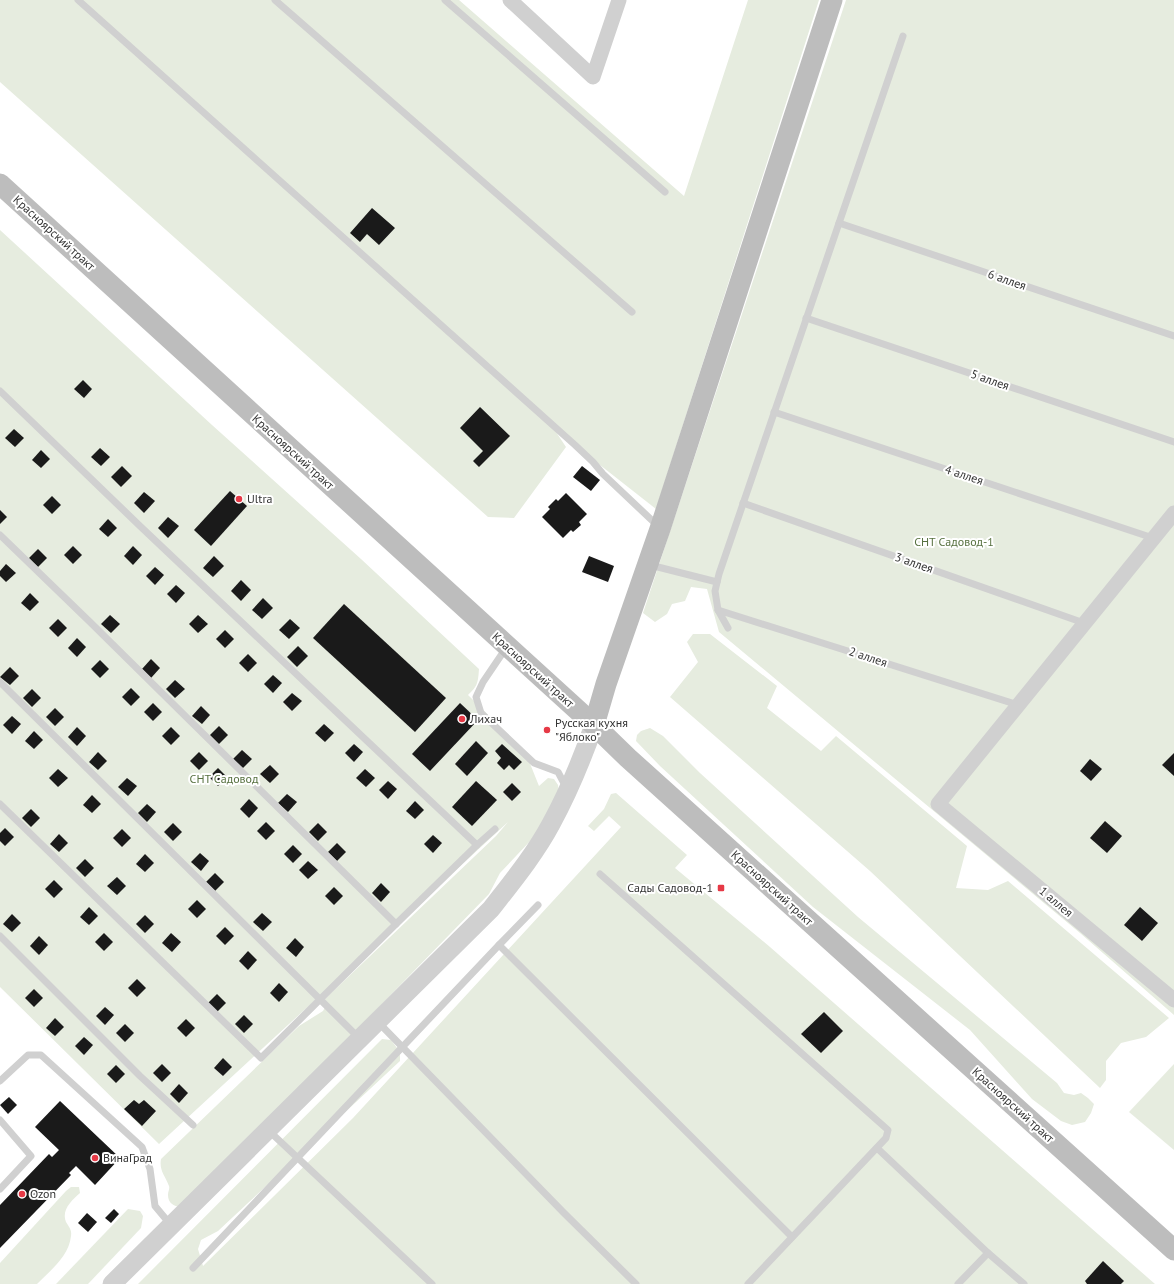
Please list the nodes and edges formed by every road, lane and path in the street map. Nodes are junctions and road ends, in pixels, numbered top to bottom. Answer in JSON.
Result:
{"nodes":[{"id":1,"x":78,"y":0,"type":"edge"},
{"id":2,"x":275,"y":0,"type":"edge"},
{"id":3,"x":445,"y":0,"type":"edge"},
{"id":4,"x":510,"y":0,"type":"edge"},
{"id":5,"x":619,"y":0,"type":"edge"},
{"id":6,"x":832,"y":0,"type":"edge"},
{"id":7,"x":903,"y":36,"type":"dead end"},
{"id":8,"x":0,"y":184,"type":"edge"},
{"id":9,"x":665,"y":192,"type":"dead end"},
{"id":10,"x":839,"y":223,"type":"junction"},
{"id":11,"x":632,"y":312,"type":"dead end"},
{"id":12,"x":806,"y":318,"type":"junction"},
{"id":13,"x":1174,"y":336,"type":"edge"},
{"id":14,"x":0,"y":391,"type":"edge"},
{"id":15,"x":774,"y":412,"type":"junction"},
{"id":16,"x":1174,"y":442,"type":"edge"},
{"id":17,"x":743,"y":503,"type":"junction"},
{"id":18,"x":1174,"y":513,"type":"edge"},
{"id":19,"x":660,"y":529,"type":"junction"},
{"id":20,"x":0,"y":535,"type":"edge"},
{"id":21,"x":1154,"y":538,"type":"junction"},
{"id":22,"x":648,"y":564,"type":"junction"},
{"id":23,"x":717,"y":582,"type":"junction"},
{"id":24,"x":718,"y":610,"type":"junction"},
{"id":25,"x":1084,"y":623,"type":"junction"},
{"id":26,"x":728,"y":628,"type":"dead end"},
{"id":27,"x":507,"y":646,"type":"junction"},
{"id":28,"x":0,"y":682,"type":"edge"},
{"id":29,"x":1018,"y":705,"type":"junction"},
{"id":30,"x":594,"y":726,"type":"junction"},
{"id":31,"x":568,"y":790,"type":"junction"},
{"id":32,"x":0,"y":804,"type":"edge"},
{"id":33,"x":495,"y":829,"type":"dead end"},
{"id":34,"x":477,"y":845,"type":"junction"},
{"id":35,"x":600,"y":874,"type":"dead end"},
{"id":36,"x":538,"y":905,"type":"dead end"},
{"id":37,"x":396,"y":924,"type":"junction"},
{"id":38,"x":0,"y":936,"type":"edge"},
{"id":39,"x":499,"y":945,"type":"junction"},
{"id":40,"x":321,"y":999,"type":"junction"},
{"id":41,"x":1174,"y":1000,"type":"edge"},
{"id":42,"x":378,"y":1022,"type":"junction"},
{"id":43,"x":361,"y":1039,"type":"junction"},
{"id":44,"x":403,"y":1047,"type":"junction"},
{"id":45,"x":0,"y":1081,"type":"edge"},
{"id":46,"x":0,"y":1120,"type":"edge"},
{"id":47,"x":193,"y":1125,"type":"dead end"},
{"id":48,"x":268,"y":1130,"type":"junction"},
{"id":49,"x":877,"y":1148,"type":"junction"},
{"id":50,"x":298,"y":1158,"type":"junction"},
{"id":51,"x":0,"y":1189,"type":"edge"},
{"id":52,"x":170,"y":1225,"type":"junction"},
{"id":53,"x":792,"y":1237,"type":"junction"},
{"id":54,"x":1174,"y":1250,"type":"edge"},
{"id":55,"x":988,"y":1253,"type":"junction"},
{"id":56,"x":194,"y":1268,"type":"dead end"},
{"id":57,"x":112,"y":1284,"type":"edge"},
{"id":58,"x":432,"y":1284,"type":"edge"},
{"id":59,"x":636,"y":1284,"type":"edge"},
{"id":60,"x":748,"y":1284,"type":"edge"},
{"id":61,"x":958,"y":1284,"type":"edge"},
{"id":62,"x":1024,"y":1284,"type":"edge"}],
"edges":[{"from":1,"to":19,"type":"lane"},
{"from":2,"to":11,"type":"lane"},
{"from":3,"to":9,"type":"lane"},
{"from":4,"to":5,"type":"street"},
{"from":6,"to":19,"type":"main road"},
{"from":7,"to":10,"type":"lane"},
{"from":8,"to":27,"type":"main road","name":"Красноярский тракт"},
{"from":10,"to":12,"type":"lane"},
{"from":10,"to":13,"type":"lane","name":"6 аллея"},
{"from":12,"to":15,"type":"lane"},
{"from":12,"to":16,"type":"lane","name":"5 аллея"},
{"from":14,"to":34,"type":"lane"},
{"from":15,"to":17,"type":"lane"},
{"from":15,"to":21,"type":"lane","name":"4 аллея"},
{"from":17,"to":23,"type":"lane"},
{"from":17,"to":25,"type":"lane","name":"3 аллея"},
{"from":18,"to":21,"type":"street"},
{"from":19,"to":22,"type":"main road"},
{"from":20,"to":37,"type":"lane"},
{"from":21,"to":25,"type":"street"},
{"from":22,"to":23,"type":"lane"},
{"from":22,"to":30,"type":"main road"},
{"from":23,"to":24,"type":"lane"},
{"from":24,"to":26,"type":"lane"},
{"from":24,"to":29,"type":"lane","name":"2 аллея"},
{"from":25,"to":29,"type":"street"},
{"from":27,"to":30,"type":"main road","name":"Красноярский тракт"},
{"from":27,"to":31,"type":"lane"},
{"from":28,"to":40,"type":"lane"},
{"from":29,"to":41,"type":"street","name":"1 аллея"},
{"from":30,"to":31,"type":"street"},
{"from":30,"to":54,"type":"main road","name":"Красноярский тракт"},
{"from":31,"to":42,"type":"street"},
{"from":32,"to":40,"type":"lane"},
{"from":33,"to":34,"type":"lane"},
{"from":34,"to":37,"type":"lane"},
{"from":35,"to":49,"type":"lane"},
{"from":36,"to":39,"type":"lane"},
{"from":37,"to":40,"type":"lane"},
{"from":38,"to":47,"type":"lane"},
{"from":39,"to":44,"type":"lane"},
{"from":39,"to":53,"type":"lane"},
{"from":40,"to":43,"type":"lane"},
{"from":42,"to":43,"type":"street"},
{"from":42,"to":44,"type":"lane"},
{"from":43,"to":48,"type":"street"},
{"from":44,"to":50,"type":"lane"},
{"from":44,"to":59,"type":"lane"},
{"from":45,"to":52,"type":"lane"},
{"from":46,"to":51,"type":"lane"},
{"from":48,"to":50,"type":"lane"},
{"from":48,"to":52,"type":"street"},
{"from":49,"to":53,"type":"lane"},
{"from":49,"to":55,"type":"lane"},
{"from":50,"to":56,"type":"lane"},
{"from":50,"to":58,"type":"lane"},
{"from":52,"to":57,"type":"street"},
{"from":53,"to":60,"type":"lane"},
{"from":55,"to":61,"type":"lane"},
{"from":55,"to":62,"type":"lane"}]}
